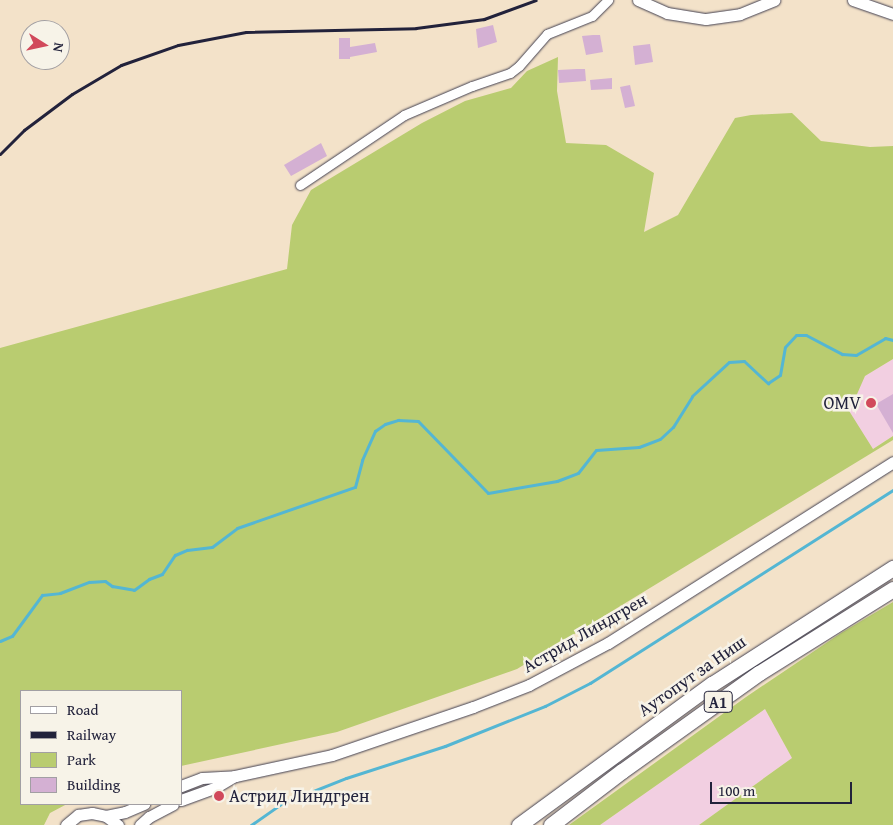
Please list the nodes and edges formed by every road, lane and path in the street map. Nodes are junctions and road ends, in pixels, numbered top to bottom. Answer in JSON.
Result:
{"nodes":[{"id":1,"x":608,"y":0,"type":"edge"},
{"id":2,"x":638,"y":0,"type":"edge"},
{"id":3,"x":774,"y":0,"type":"edge"},
{"id":4,"x":853,"y":0,"type":"edge"},
{"id":5,"x":893,"y":14,"type":"edge"},
{"id":6,"x":300,"y":185,"type":"dead end"},
{"id":7,"x":893,"y":462,"type":"edge"},
{"id":8,"x":893,"y":568,"type":"edge"},
{"id":9,"x":893,"y":589,"type":"edge"},
{"id":10,"x":236,"y":776,"type":"junction"},
{"id":11,"x":182,"y":786,"type":"edge"},
{"id":12,"x":182,"y":800,"type":"edge"},
{"id":13,"x":142,"y":805,"type":"edge"},
{"id":14,"x":171,"y":805,"type":"edge"},
{"id":15,"x":106,"y":816,"type":"junction"},
{"id":16,"x":66,"y":825,"type":"edge"},
{"id":17,"x":118,"y":825,"type":"edge"},
{"id":18,"x":140,"y":825,"type":"edge"},
{"id":19,"x":520,"y":825,"type":"edge"},
{"id":20,"x":551,"y":825,"type":"edge"}],
"edges":[{"from":1,"to":6,"type":"street"},
{"from":2,"to":3,"type":"street"},
{"from":4,"to":5,"type":"street"},
{"from":7,"to":10,"type":"street","name":"Астрид Линдгрен"},
{"from":8,"to":19,"type":"highway","name":"Аутопут за Ниш","number":"A1"},
{"from":9,"to":20,"type":"highway","name":"Аутопут за Ниш","number":"A1"},
{"from":10,"to":11,"type":"street","name":"Астрид Линдгрен"},
{"from":10,"to":12,"type":"street","name":"Астрид Линдгрен"},
{"from":13,"to":15,"type":"street"},
{"from":14,"to":18,"type":"street"},
{"from":15,"to":16,"type":"street"},
{"from":15,"to":17,"type":"street"}]}
